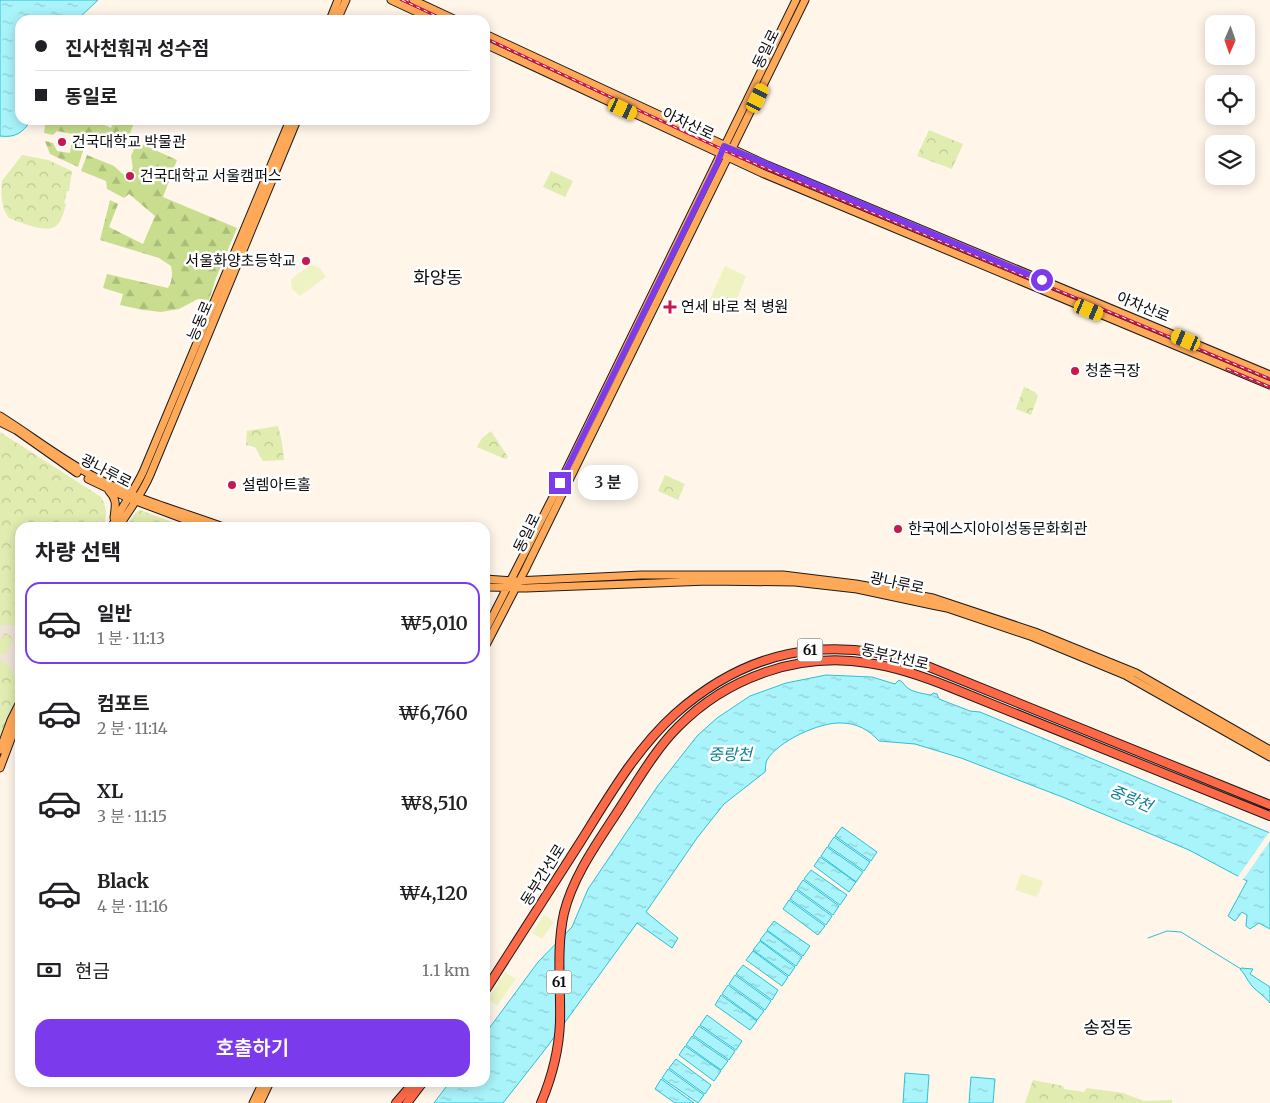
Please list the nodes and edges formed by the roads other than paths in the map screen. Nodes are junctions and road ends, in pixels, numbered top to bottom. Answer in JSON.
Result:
{"nodes":[{"id":1,"x":338,"y":0,"type":"edge"},
{"id":2,"x":346,"y":0,"type":"edge"},
{"id":3,"x":391,"y":0,"type":"edge"},
{"id":4,"x":402,"y":0,"type":"edge"},
{"id":5,"x":413,"y":0,"type":"edge"},
{"id":6,"x":796,"y":0,"type":"edge"},
{"id":7,"x":805,"y":0,"type":"edge"},
{"id":8,"x":332,"y":15,"type":"edge"},
{"id":9,"x":339,"y":15,"type":"edge"},
{"id":10,"x":423,"y":15,"type":"edge"},
{"id":11,"x":434,"y":15,"type":"edge"},
{"id":12,"x":445,"y":15,"type":"edge"},
{"id":13,"x":490,"y":41,"type":"edge"},
{"id":14,"x":490,"y":41,"type":"edge"},
{"id":15,"x":291,"y":125,"type":"edge"},
{"id":16,"x":724,"y":146,"type":"junction"},
{"id":17,"x":732,"y":149,"type":"junction"},
{"id":18,"x":720,"y":154,"type":"junction"},
{"id":19,"x":728,"y":158,"type":"junction"},
{"id":20,"x":710,"y":178,"type":"junction"},
{"id":21,"x":712,"y":188,"type":"junction"},
{"id":22,"x":941,"y":238,"type":"junction"},
{"id":23,"x":939,"y":246,"type":"junction"},
{"id":24,"x":664,"y":268,"type":"junction"},
{"id":25,"x":665,"y":284,"type":"junction"},
{"id":26,"x":1270,"y":375,"type":"edge"},
{"id":27,"x":1270,"y":385,"type":"edge"},
{"id":28,"x":610,"y":395,"type":"junction"},
{"id":29,"x":600,"y":399,"type":"junction"},
{"id":30,"x":0,"y":416,"type":"edge"},
{"id":31,"x":0,"y":422,"type":"edge"},
{"id":32,"x":17,"y":428,"type":"junction"},
{"id":33,"x":568,"y":465,"type":"junction"},
{"id":34,"x":572,"y":474,"type":"junction"},
{"id":35,"x":107,"y":489,"type":"junction"},
{"id":36,"x":134,"y":497,"type":"junction"},
{"id":37,"x":114,"y":522,"type":"edge"},
{"id":38,"x":117,"y":522,"type":"edge"},
{"id":39,"x":194,"y":522,"type":"edge"},
{"id":40,"x":209,"y":522,"type":"edge"},
{"id":41,"x":529,"y":544,"type":"junction"},
{"id":42,"x":531,"y":558,"type":"junction"},
{"id":43,"x":490,"y":580,"type":"edge"},
{"id":44,"x":508,"y":585,"type":"junction"},
{"id":45,"x":517,"y":585,"type":"junction"},
{"id":46,"x":490,"y":587,"type":"edge"},
{"id":47,"x":493,"y":616,"type":"junction"},
{"id":48,"x":490,"y":622,"type":"edge"},
{"id":49,"x":495,"y":627,"type":"junction"},
{"id":50,"x":490,"y":637,"type":"edge"},
{"id":51,"x":1158,"y":690,"type":"junction"},
{"id":52,"x":15,"y":712,"type":"edge"},
{"id":53,"x":15,"y":728,"type":"edge"},
{"id":54,"x":0,"y":750,"type":"edge"},
{"id":55,"x":1270,"y":750,"type":"edge"},
{"id":56,"x":1270,"y":757,"type":"edge"},
{"id":57,"x":0,"y":768,"type":"edge"},
{"id":58,"x":1270,"y":804,"type":"edge"},
{"id":59,"x":1270,"y":816,"type":"edge"},
{"id":60,"x":490,"y":983,"type":"edge"},
{"id":61,"x":261,"y":1087,"type":"edge"},
{"id":62,"x":268,"y":1087,"type":"edge"},
{"id":63,"x":410,"y":1087,"type":"edge"},
{"id":64,"x":419,"y":1087,"type":"edge"},
{"id":65,"x":253,"y":1103,"type":"edge"},
{"id":66,"x":260,"y":1103,"type":"edge"},
{"id":67,"x":396,"y":1103,"type":"edge"},
{"id":68,"x":407,"y":1103,"type":"edge"},
{"id":69,"x":541,"y":1103,"type":"edge"}],
"edges":[{"from":1,"to":8,"type":"main road"},
{"from":2,"to":9,"type":"main road"},
{"from":3,"to":10,"type":"main road"},
{"from":4,"to":11,"type":"main road"},
{"from":5,"to":12,"type":"main road"},
{"from":6,"to":16,"type":"main road","name":"동일로"},
{"from":7,"to":17,"type":"main road","name":"동일로"},
{"from":13,"to":16,"type":"main road","name":"아차산로"},
{"from":14,"to":18,"type":"main road","name":"아차산로"},
{"from":15,"to":36,"type":"main road","name":"능동로"},
{"from":16,"to":17,"type":"main road","name":"아차산로"},
{"from":16,"to":18,"type":"main road","name":"동일로"},
{"from":17,"to":19,"type":"main road","name":"동일로"},
{"from":17,"to":22,"type":"main road","name":"아차산로"},
{"from":18,"to":19,"type":"main road","name":"아차산로"},
{"from":18,"to":20,"type":"main road","name":"동일로"},
{"from":19,"to":21,"type":"main road","name":"동일로"},
{"from":19,"to":23,"type":"main road","name":"아차산로"},
{"from":20,"to":21,"type":"main road"},
{"from":20,"to":24,"type":"main road","name":"동일로"},
{"from":21,"to":25,"type":"main road","name":"동일로"},
{"from":22,"to":23,"type":"main road"},
{"from":22,"to":26,"type":"main road","name":"아차산로"},
{"from":23,"to":27,"type":"main road","name":"아차산로"},
{"from":24,"to":25,"type":"main road"},
{"from":24,"to":29,"type":"main road","name":"동일로"},
{"from":25,"to":28,"type":"main road","name":"동일로"},
{"from":28,"to":29,"type":"main road"},
{"from":28,"to":34,"type":"main road","name":"동일로"},
{"from":29,"to":33,"type":"main road","name":"동일로"},
{"from":30,"to":32,"type":"main road","name":"광나루로"},
{"from":31,"to":32,"type":"main road","name":"광나루로"},
{"from":32,"to":35,"type":"main road","name":"광나루로"},
{"from":32,"to":36,"type":"main road","name":"광나루로"},
{"from":33,"to":34,"type":"main road"},
{"from":33,"to":41,"type":"main road","name":"동일로"},
{"from":34,"to":42,"type":"main road","name":"동일로"},
{"from":35,"to":36,"type":"main road","name":"광나루로"},
{"from":35,"to":37,"type":"main road"},
{"from":36,"to":38,"type":"main road","name":"능동로"},
{"from":36,"to":39,"type":"main road","name":"광나루로"},
{"from":36,"to":40,"type":"main road"},
{"from":41,"to":42,"type":"main road"},
{"from":41,"to":44,"type":"main road","name":"동일로"},
{"from":42,"to":45,"type":"main road","name":"동일로"},
{"from":43,"to":44,"type":"main road","name":"광나루로"},
{"from":44,"to":45,"type":"main road","name":"광나루로"},
{"from":44,"to":46,"type":"main road","name":"광나루로"},
{"from":44,"to":47,"type":"main road","name":"동일로"},
{"from":45,"to":49,"type":"main road","name":"동일로"},
{"from":45,"to":51,"type":"main road","name":"광나루로"},
{"from":47,"to":48,"type":"main road","name":"동일로"},
{"from":47,"to":49,"type":"main road"},
{"from":49,"to":50,"type":"main road","name":"동일로"},
{"from":51,"to":55,"type":"main road","name":"광나루로"},
{"from":51,"to":56,"type":"main road","name":"광나루로"},
{"from":52,"to":54,"type":"main road"},
{"from":53,"to":57,"type":"main road"},
{"from":58,"to":60,"type":"highway","name":"동부간선로","number":"61"},
{"from":59,"to":69,"type":"highway","name":"동부간선로","number":"61"},
{"from":61,"to":65,"type":"main road"},
{"from":62,"to":66,"type":"main road"},
{"from":63,"to":67,"type":"highway"},
{"from":64,"to":68,"type":"highway"}]}
